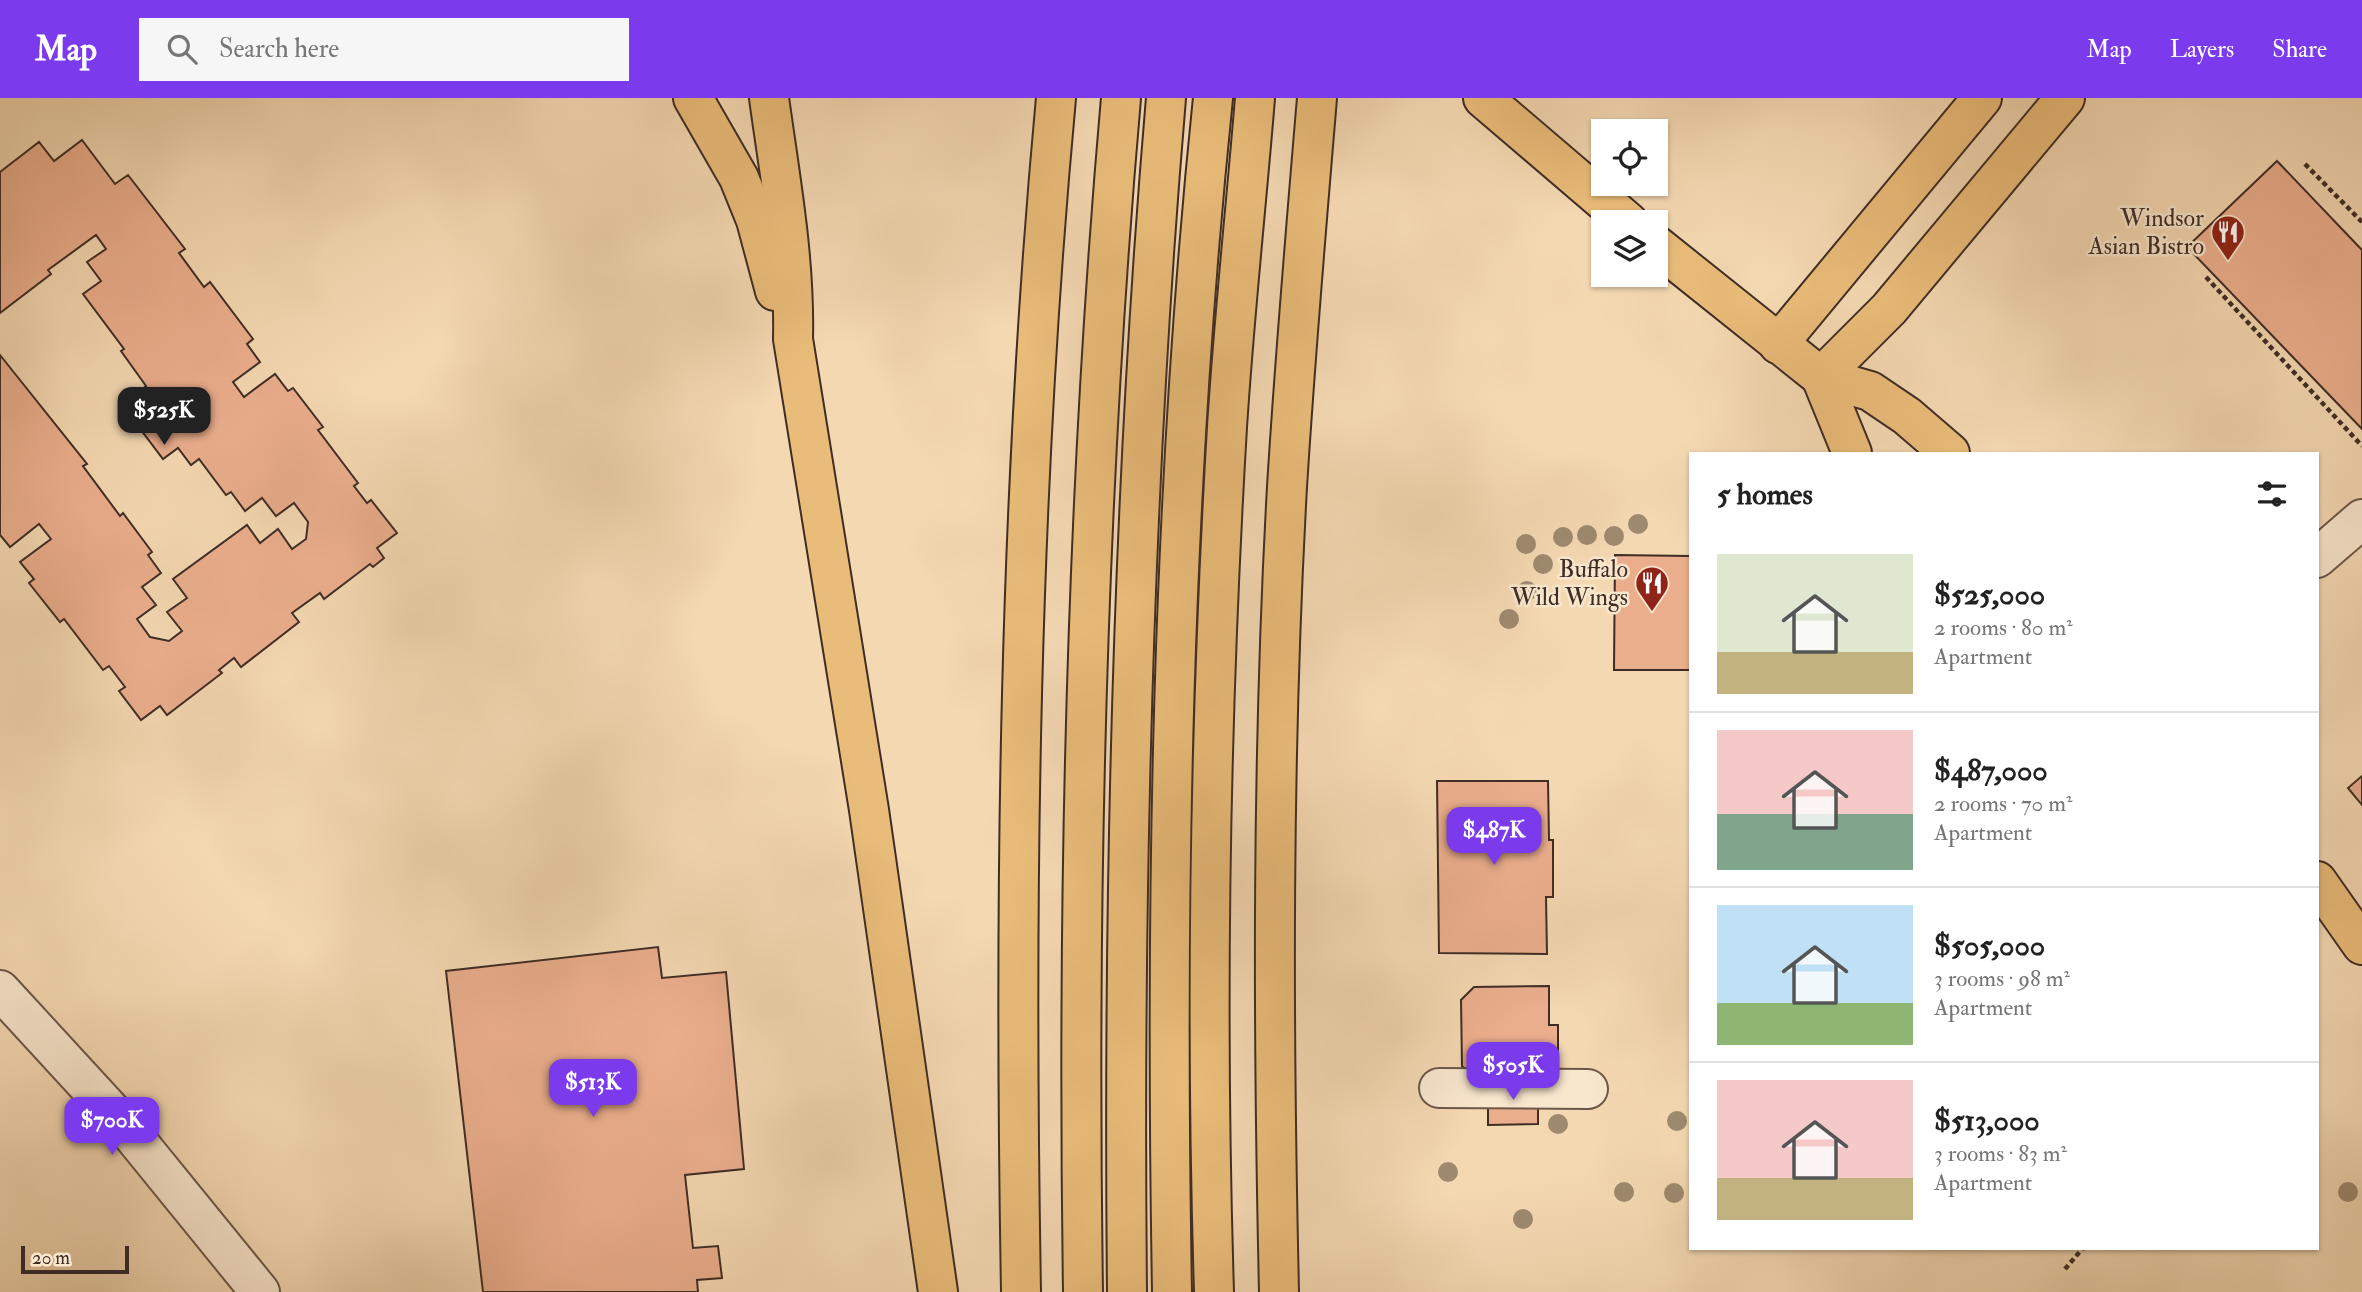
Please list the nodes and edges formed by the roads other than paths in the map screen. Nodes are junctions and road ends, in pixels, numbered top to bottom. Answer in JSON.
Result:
{"nodes":[{"id":1,"x":693,"y":98,"type":"edge"},
{"id":2,"x":769,"y":98,"type":"edge"},
{"id":3,"x":1056,"y":98,"type":"edge"},
{"id":4,"x":1121,"y":98,"type":"edge"},
{"id":5,"x":1166,"y":98,"type":"edge"},
{"id":6,"x":1213,"y":98,"type":"edge"},
{"id":7,"x":1255,"y":98,"type":"edge"},
{"id":8,"x":1483,"y":98,"type":"edge"},
{"id":9,"x":1982,"y":98,"type":"edge"},
{"id":10,"x":2065,"y":98,"type":"edge"},
{"id":11,"x":1317,"y":108,"type":"edge"},
{"id":12,"x":1615,"y":210,"type":"edge"},
{"id":13,"x":1668,"y":255,"type":"edge"},
{"id":14,"x":793,"y":339,"type":"junction"},
{"id":15,"x":1778,"y":344,"type":"junction"},
{"id":16,"x":1821,"y":377,"type":"junction"},
{"id":17,"x":1852,"y":452,"type":"edge"},
{"id":18,"x":1949,"y":452,"type":"edge"},
{"id":19,"x":2362,"y":519,"type":"edge"},
{"id":20,"x":2319,"y":556,"type":"edge"},
{"id":21,"x":2319,"y":884,"type":"edge"},
{"id":22,"x":2362,"y":945,"type":"edge"},
{"id":23,"x":0,"y":990,"type":"edge"},
{"id":24,"x":1440,"y":1098,"type":"dead end"},
{"id":25,"x":1588,"y":1099,"type":"dead end"},
{"id":26,"x":260,"y":1292,"type":"edge"},
{"id":27,"x":937,"y":1292,"type":"edge"},
{"id":28,"x":1021,"y":1292,"type":"edge"},
{"id":29,"x":1083,"y":1292,"type":"edge"},
{"id":30,"x":1127,"y":1292,"type":"edge"},
{"id":31,"x":1172,"y":1292,"type":"edge"},
{"id":32,"x":1214,"y":1292,"type":"edge"},
{"id":33,"x":1279,"y":1292,"type":"edge"}],
"edges":[{"from":1,"to":14,"type":"main road"},
{"from":2,"to":14,"type":"main road"},
{"from":3,"to":28,"type":"main road"},
{"from":4,"to":29,"type":"main road"},
{"from":5,"to":30,"type":"main road"},
{"from":6,"to":31,"type":"main road"},
{"from":7,"to":32,"type":"main road"},
{"from":8,"to":12,"type":"main road"},
{"from":9,"to":15,"type":"main road"},
{"from":10,"to":16,"type":"main road"},
{"from":11,"to":33,"type":"main road"},
{"from":13,"to":15,"type":"main road"},
{"from":14,"to":27,"type":"main road"},
{"from":15,"to":16,"type":"main road"},
{"from":16,"to":17,"type":"main road"},
{"from":16,"to":18,"type":"main road"},
{"from":19,"to":20,"type":"street"},
{"from":21,"to":22,"type":"main road"},
{"from":23,"to":26,"type":"street"},
{"from":24,"to":25,"type":"street"}]}
